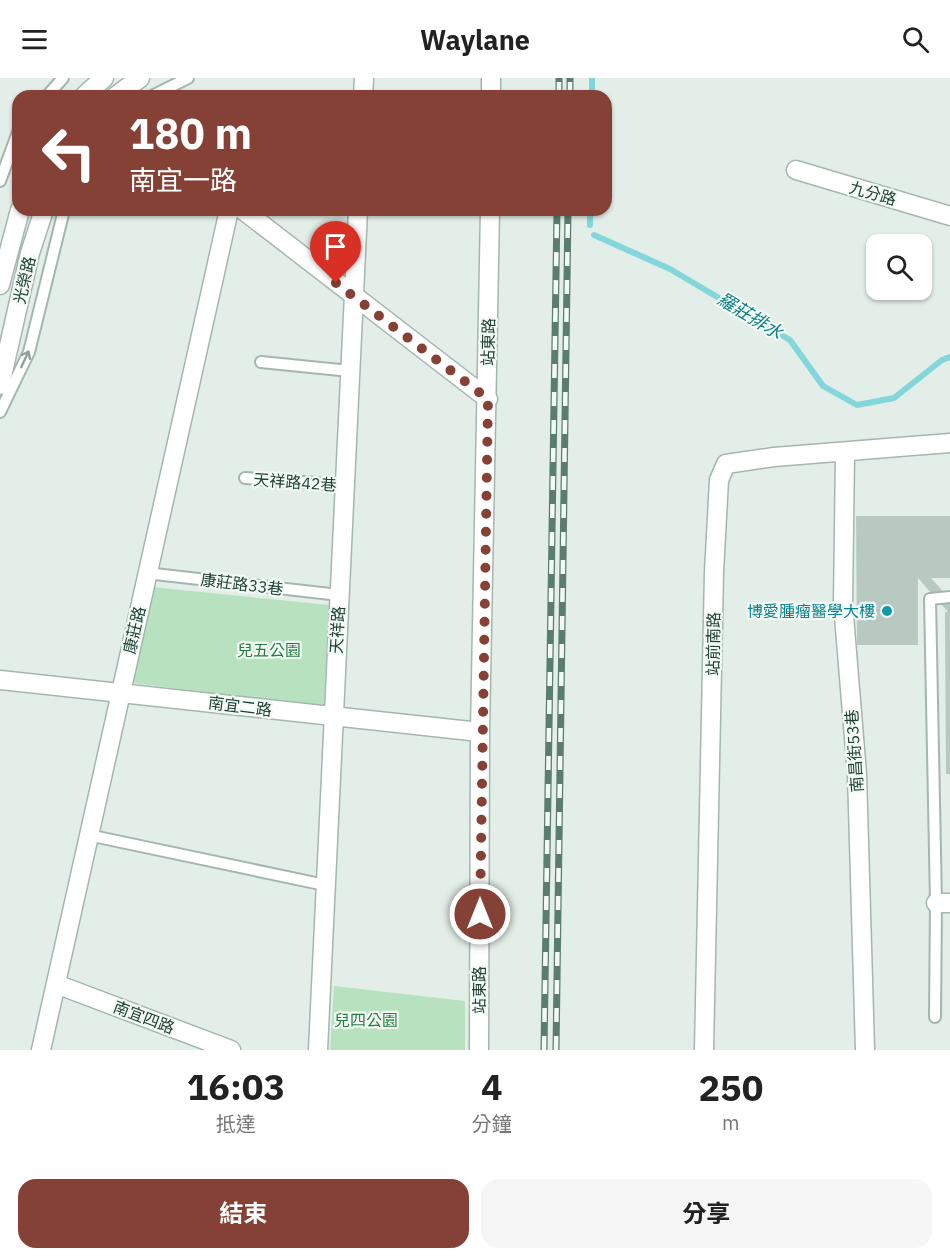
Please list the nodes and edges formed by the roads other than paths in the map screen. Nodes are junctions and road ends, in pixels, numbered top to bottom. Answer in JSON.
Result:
{"nodes":[{"id":1,"x":63,"y":78,"type":"edge"},
{"id":2,"x":104,"y":78,"type":"edge"},
{"id":3,"x":140,"y":78,"type":"edge"},
{"id":4,"x":188,"y":78,"type":"edge"},
{"id":5,"x":52,"y":90,"type":"edge"},
{"id":6,"x":91,"y":90,"type":"edge"},
{"id":7,"x":124,"y":90,"type":"edge"},
{"id":8,"x":164,"y":90,"type":"edge"},
{"id":9,"x":12,"y":148,"type":"edge"},
{"id":10,"x":796,"y":170,"type":"dead end"},
{"id":11,"x":0,"y":181,"type":"edge"},
{"id":12,"x":18,"y":216,"type":"edge"},
{"id":13,"x":42,"y":216,"type":"edge"},
{"id":14,"x":63,"y":216,"type":"edge"},
{"id":15,"x":228,"y":216,"type":"edge"},
{"id":16,"x":251,"y":216,"type":"edge"},
{"id":17,"x":358,"y":216,"type":"edge"},
{"id":18,"x":490,"y":216,"type":"edge"},
{"id":19,"x":950,"y":216,"type":"edge"},
{"id":20,"x":0,"y":285,"type":"edge"},
{"id":21,"x":354,"y":298,"type":"junction"},
{"id":22,"x":261,"y":362,"type":"dead end"},
{"id":23,"x":350,"y":371,"type":"junction"},
{"id":24,"x":0,"y":385,"type":"edge"},
{"id":25,"x":488,"y":399,"type":"junction"},
{"id":26,"x":0,"y":412,"type":"edge"},
{"id":27,"x":950,"y":443,"type":"edge"},
{"id":28,"x":845,"y":453,"type":"junction"},
{"id":29,"x":245,"y":478,"type":"dead end"},
{"id":30,"x":344,"y":485,"type":"junction"},
{"id":31,"x":146,"y":573,"type":"junction"},
{"id":32,"x":339,"y":595,"type":"junction"},
{"id":33,"x":950,"y":597,"type":"edge"},
{"id":34,"x":0,"y":680,"type":"edge"},
{"id":35,"x":120,"y":692,"type":"junction"},
{"id":36,"x":332,"y":718,"type":"junction"},
{"id":37,"x":480,"y":732,"type":"junction"},
{"id":38,"x":88,"y":835,"type":"junction"},
{"id":39,"x":325,"y":885,"type":"junction"},
{"id":40,"x":943,"y":903,"type":"edge"},
{"id":41,"x":56,"y":984,"type":"junction"},
{"id":42,"x":935,"y":1017,"type":"dead end"},
{"id":43,"x":41,"y":1050,"type":"edge"},
{"id":44,"x":231,"y":1050,"type":"edge"},
{"id":45,"x":318,"y":1050,"type":"edge"},
{"id":46,"x":479,"y":1050,"type":"edge"},
{"id":47,"x":704,"y":1050,"type":"edge"},
{"id":48,"x":865,"y":1050,"type":"edge"}],
"edges":[{"from":1,"to":5,"type":"lane"},
{"from":2,"to":6,"type":"street"},
{"from":3,"to":7,"type":"street"},
{"from":4,"to":8,"type":"lane"},
{"from":9,"to":11,"type":"lane"},
{"from":10,"to":19,"type":"street","name":"九分路"},
{"from":12,"to":20,"type":"street","name":"光榮路"},
{"from":13,"to":24,"type":"street","name":"光榮路"},
{"from":26,"to":14,"type":"lane","one_way":true},
{"from":15,"to":31,"type":"street","name":"康莊路"},
{"from":16,"to":21,"type":"street"},
{"from":17,"to":21,"type":"street","name":"天祥路"},
{"from":18,"to":25,"type":"street","name":"站東路"},
{"from":21,"to":23,"type":"street","name":"天祥路"},
{"from":21,"to":25,"type":"street"},
{"from":22,"to":23,"type":"lane"},
{"from":23,"to":30,"type":"street","name":"天祥路"},
{"from":25,"to":37,"type":"street","name":"站東路"},
{"from":27,"to":28,"type":"street","name":"站前南路"},
{"from":28,"to":47,"type":"street","name":"站前南路"},
{"from":28,"to":48,"type":"street","name":"南昌街53巷"},
{"from":29,"to":30,"type":"lane","name":"天祥路42巷"},
{"from":30,"to":32,"type":"street","name":"天祥路"},
{"from":31,"to":32,"type":"lane","name":"康莊路33巷"},
{"from":31,"to":35,"type":"street","name":"康莊路"},
{"from":32,"to":36,"type":"street","name":"天祥路"},
{"from":33,"to":40,"type":"lane"},
{"from":34,"to":35,"type":"street","name":"南宜二路"},
{"from":35,"to":36,"type":"street","name":"南宜二路"},
{"from":35,"to":38,"type":"street","name":"康莊路"},
{"from":36,"to":37,"type":"street","name":"南宜二路"},
{"from":36,"to":39,"type":"street","name":"天祥路"},
{"from":37,"to":46,"type":"street","name":"站東路"},
{"from":38,"to":39,"type":"lane"},
{"from":38,"to":41,"type":"street","name":"康莊路"},
{"from":39,"to":45,"type":"street","name":"天祥路"},
{"from":40,"to":42,"type":"lane"},
{"from":41,"to":43,"type":"street","name":"康莊路"},
{"from":41,"to":44,"type":"street","name":"南宜四路"}]}
